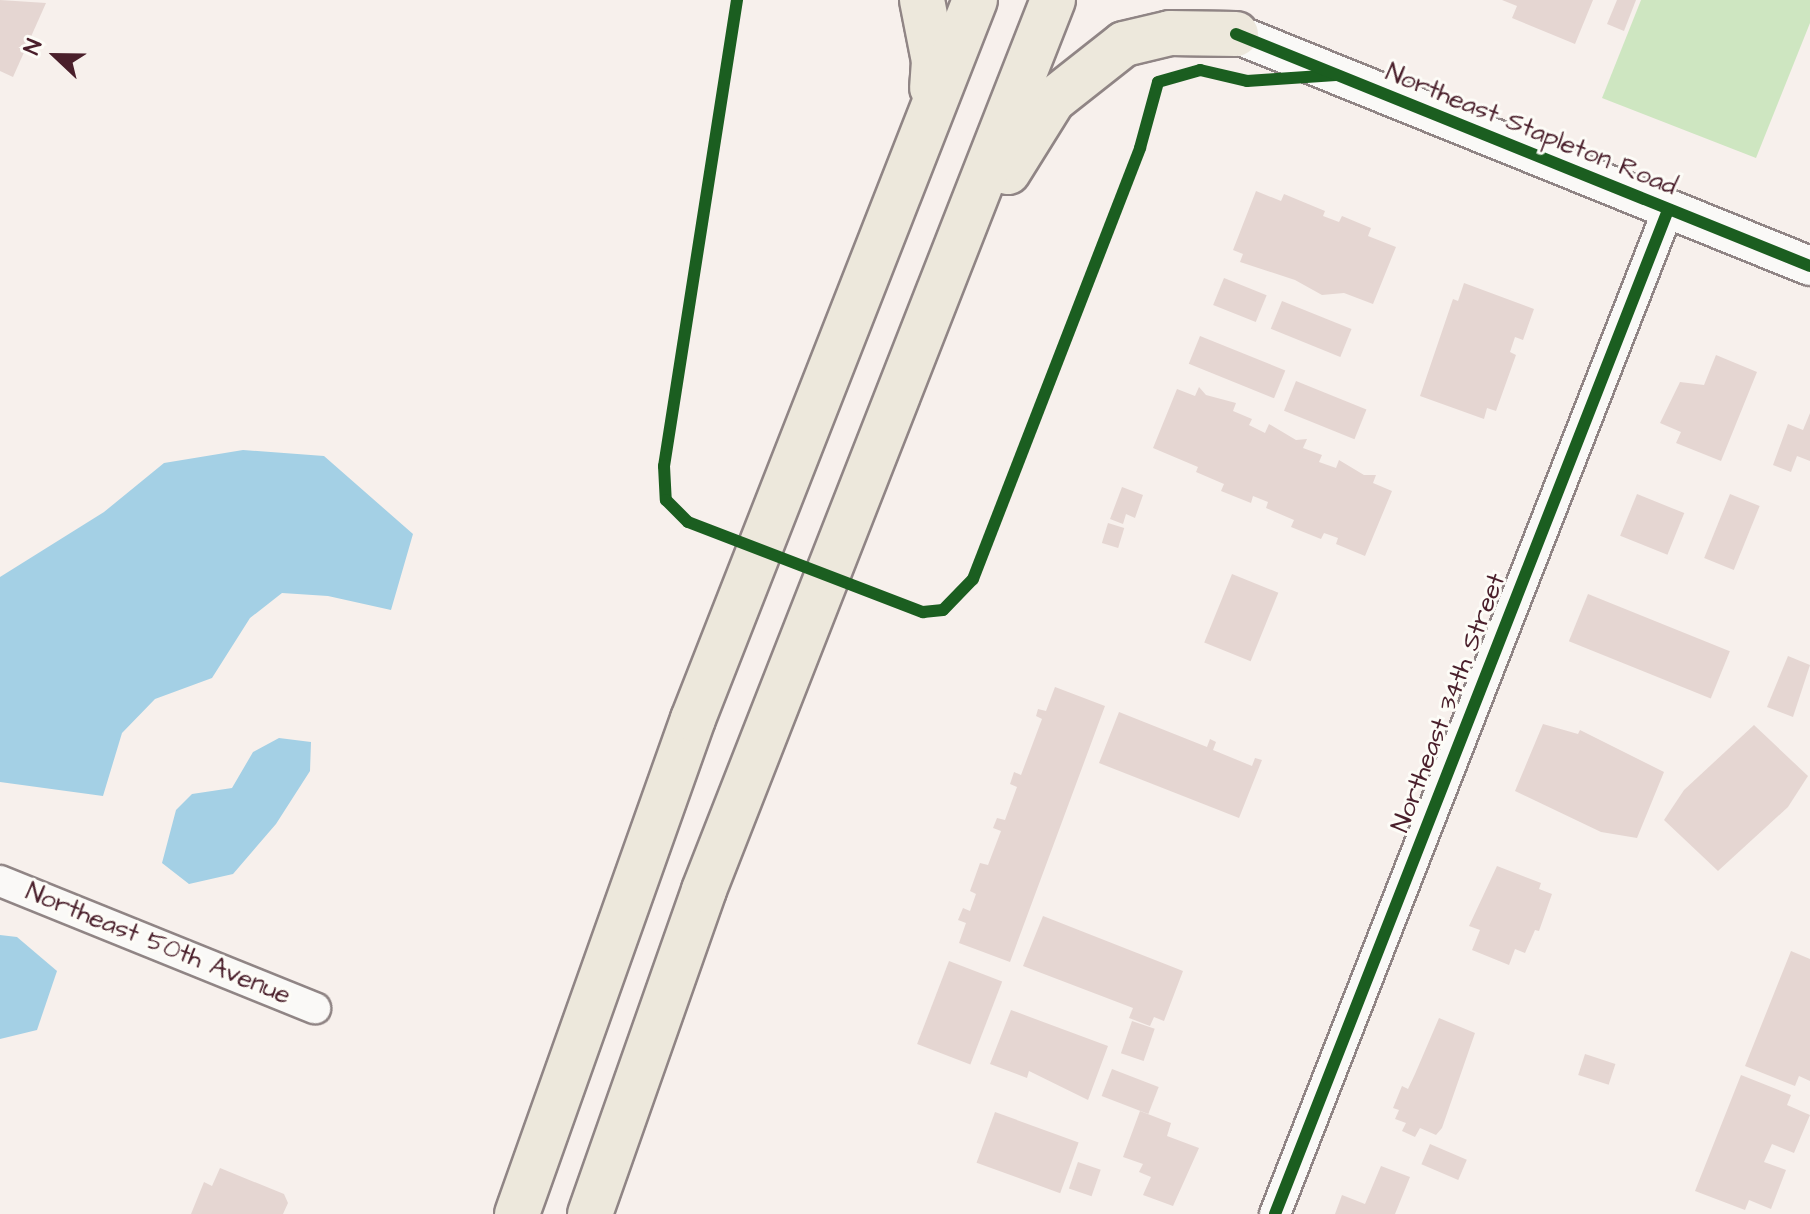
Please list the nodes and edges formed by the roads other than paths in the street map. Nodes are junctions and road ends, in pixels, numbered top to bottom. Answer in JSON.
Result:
{"nodes":[{"id":1,"x":922,"y":0,"type":"edge"},
{"id":2,"x":975,"y":0,"type":"edge"},
{"id":3,"x":1053,"y":0,"type":"edge"},
{"id":4,"x":1203,"y":0,"type":"edge"},
{"id":5,"x":1236,"y":34,"type":"junction"},
{"id":6,"x":930,"y":110,"type":"junction"},
{"id":7,"x":1668,"y":210,"type":"junction"},
{"id":8,"x":1810,"y":266,"type":"edge"},
{"id":9,"x":869,"y":468,"type":"junction"},
{"id":10,"x":0,"y":881,"type":"edge"},
{"id":11,"x":315,"y":1008,"type":"dead end"},
{"id":12,"x":517,"y":1214,"type":"edge"},
{"id":13,"x":590,"y":1214,"type":"edge"},
{"id":14,"x":1275,"y":1214,"type":"edge"}],
"edges":[{"from":1,"to":6,"type":"highway"},
{"from":2,"to":6,"type":"highway"},
{"from":3,"to":9,"type":"highway"},
{"from":4,"to":5,"type":"highway"},
{"from":5,"to":7,"type":"street","name":"Northeast Stapleton Road"},
{"from":5,"to":9,"type":"highway"},
{"from":6,"to":12,"type":"highway"},
{"from":7,"to":8,"type":"street","name":"Northeast Stapleton Road"},
{"from":7,"to":14,"type":"street","name":"Northeast 34th Street"},
{"from":9,"to":13,"type":"highway"},
{"from":10,"to":11,"type":"street","name":"Northeast 50th Avenue"}]}
